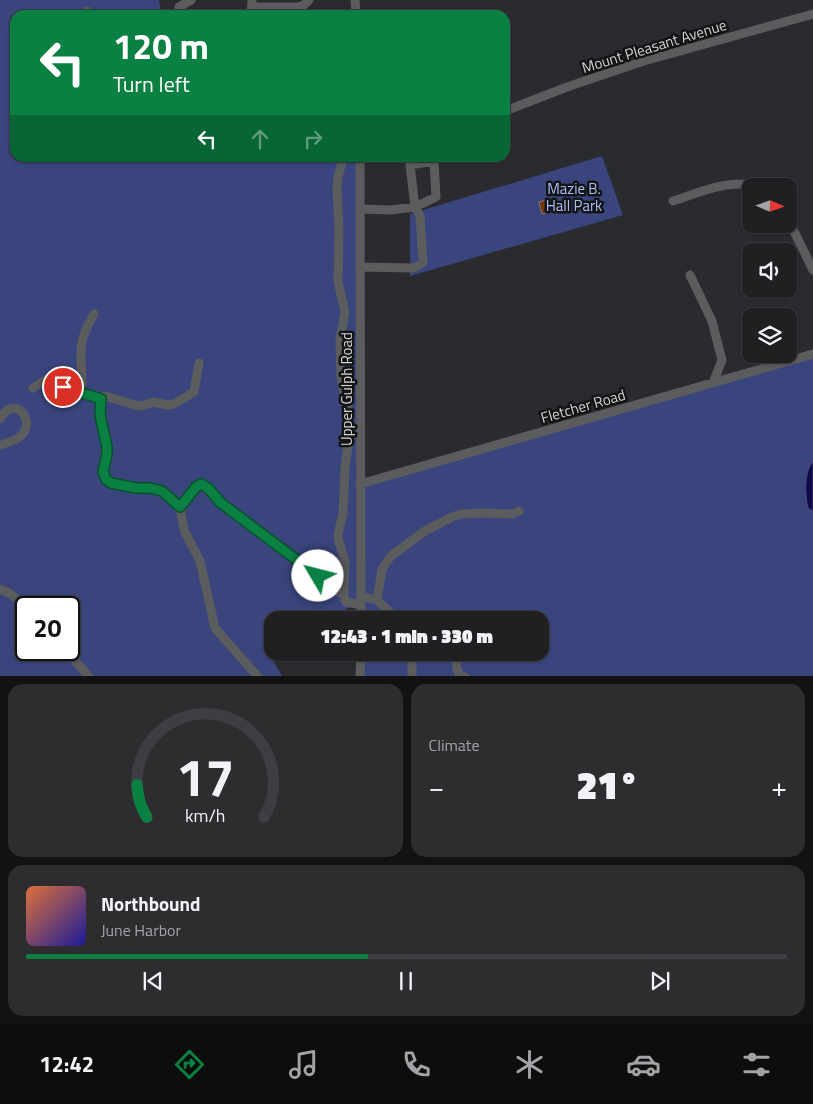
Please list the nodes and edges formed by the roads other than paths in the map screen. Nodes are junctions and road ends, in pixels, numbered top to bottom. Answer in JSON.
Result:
{"nodes":[{"id":1,"x":191,"y":0,"type":"edge"},
{"id":2,"x":309,"y":0,"type":"edge"},
{"id":3,"x":252,"y":7,"type":"edge"},
{"id":4,"x":296,"y":7,"type":"junction"},
{"id":5,"x":180,"y":8,"type":"dead end"},
{"id":6,"x":299,"y":10,"type":"edge"},
{"id":7,"x":813,"y":14,"type":"edge"},
{"id":8,"x":510,"y":109,"type":"edge"},
{"id":9,"x":342,"y":162,"type":"edge"},
{"id":10,"x":360,"y":162,"type":"edge"},
{"id":11,"x":428,"y":162,"type":"edge"},
{"id":12,"x":434,"y":162,"type":"edge"},
{"id":13,"x":742,"y":183,"type":"edge"},
{"id":14,"x":674,"y":201,"type":"dead end"},
{"id":15,"x":414,"y":207,"type":"junction"},
{"id":16,"x":361,"y":209,"type":"junction"},
{"id":17,"x":795,"y":233,"type":"edge"},
{"id":18,"x":360,"y":267,"type":"junction"},
{"id":19,"x":813,"y":270,"type":"edge"},
{"id":20,"x":690,"y":275,"type":"dead end"},
{"id":21,"x":94,"y":314,"type":"dead end"},
{"id":22,"x":813,"y":354,"type":"edge"},
{"id":23,"x":199,"y":363,"type":"dead end"},
{"id":24,"x":713,"y":383,"type":"junction"},
{"id":25,"x":33,"y":388,"type":"dead end"},
{"id":26,"x":81,"y":392,"type":"junction"},
{"id":27,"x":101,"y":399,"type":"junction"},
{"id":28,"x":0,"y":419,"type":"edge"},
{"id":29,"x":0,"y":445,"type":"edge"},
{"id":30,"x":360,"y":484,"type":"junction"},
{"id":31,"x":180,"y":507,"type":"junction"},
{"id":32,"x":519,"y":511,"type":"dead end"},
{"id":33,"x":0,"y":589,"type":"edge"},
{"id":34,"x":344,"y":596,"type":"junction"},
{"id":35,"x":15,"y":598,"type":"edge"},
{"id":36,"x":361,"y":600,"type":"junction"},
{"id":37,"x":377,"y":600,"type":"junction"},
{"id":38,"x":361,"y":611,"type":"edge"},
{"id":39,"x":389,"y":611,"type":"edge"},
{"id":40,"x":76,"y":661,"type":"edge"},
{"id":41,"x":360,"y":661,"type":"edge"},
{"id":42,"x":412,"y":661,"type":"edge"},
{"id":43,"x":456,"y":661,"type":"edge"},
{"id":44,"x":89,"y":676,"type":"edge"},
{"id":45,"x":258,"y":676,"type":"edge"},
{"id":46,"x":360,"y":676,"type":"edge"},
{"id":47,"x":412,"y":676,"type":"edge"},
{"id":48,"x":464,"y":676,"type":"edge"}],
"edges":[{"from":1,"to":5,"type":"street"},
{"from":2,"to":4,"type":"street"},
{"from":3,"to":4,"type":"street"},
{"from":4,"to":6,"type":"street"},
{"from":7,"to":8,"type":"street","name":"Mount Pleasant Avenue"},
{"from":9,"to":34,"type":"street"},
{"from":10,"to":16,"type":"street","name":"Upper Gulph Road"},
{"from":11,"to":15,"type":"street"},
{"from":12,"to":15,"type":"street"},
{"from":13,"to":14,"type":"street"},
{"from":15,"to":16,"type":"street"},
{"from":15,"to":18,"type":"street"},
{"from":16,"to":18,"type":"street","name":"Upper Gulph Road"},
{"from":17,"to":19,"type":"street"},
{"from":18,"to":30,"type":"street","name":"Upper Gulph Road"},
{"from":20,"to":24,"type":"street"},
{"from":21,"to":26,"type":"street"},
{"from":22,"to":24,"type":"street","name":"Fletcher Road"},
{"from":23,"to":27,"type":"street"},
{"from":24,"to":30,"type":"street","name":"Fletcher Road"},
{"from":25,"to":26,"type":"street"},
{"from":26,"to":27,"type":"street"},
{"from":27,"to":31,"type":"street"},
{"from":28,"to":29,"type":"street"},
{"from":30,"to":36,"type":"street","name":"Upper Gulph Road"},
{"from":31,"to":34,"type":"street"},
{"from":31,"to":45,"type":"street"},
{"from":32,"to":37,"type":"street"},
{"from":33,"to":35,"type":"street"},
{"from":34,"to":36,"type":"street"},
{"from":36,"to":37,"type":"street"},
{"from":36,"to":38,"type":"street","name":"Upper Gulph Road"},
{"from":37,"to":39,"type":"street"},
{"from":40,"to":44,"type":"street"},
{"from":41,"to":46,"type":"street"},
{"from":42,"to":47,"type":"street"},
{"from":43,"to":48,"type":"street"}]}
